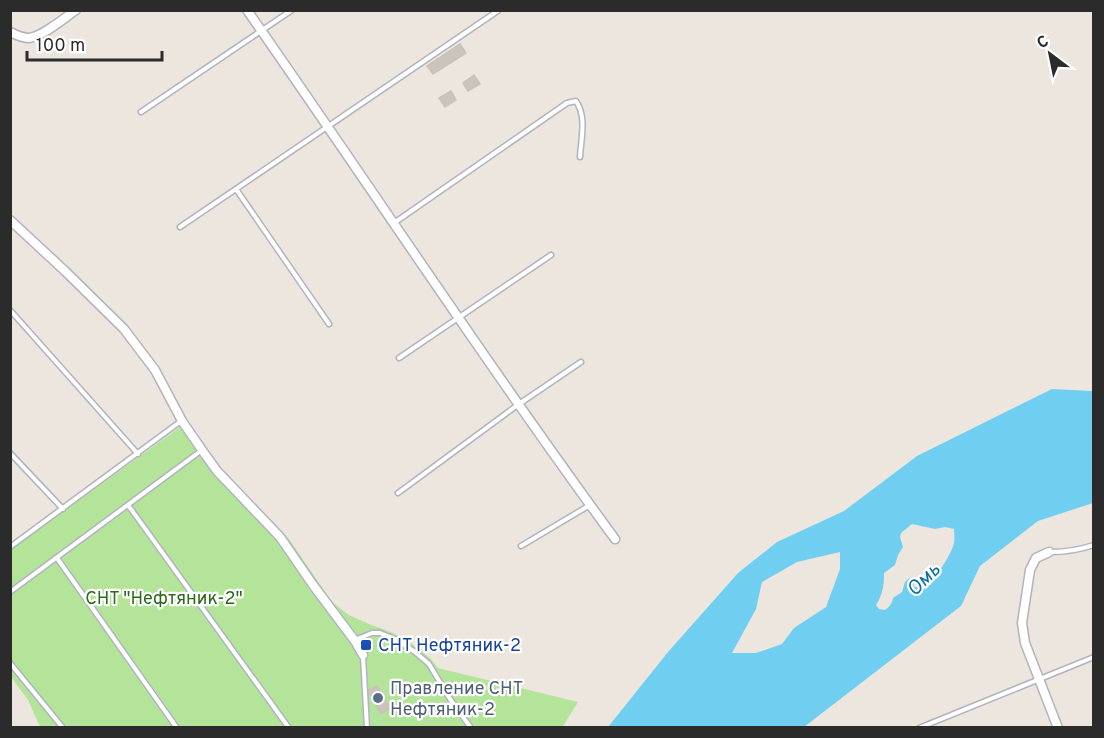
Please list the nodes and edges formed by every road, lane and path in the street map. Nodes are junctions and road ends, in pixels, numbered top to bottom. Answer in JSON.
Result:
{"nodes":[{"id":1,"x":76,"y":10,"type":"edge"},
{"id":2,"x":247,"y":10,"type":"edge"},
{"id":3,"x":292,"y":10,"type":"edge"},
{"id":4,"x":499,"y":10,"type":"edge"},
{"id":5,"x":10,"y":32,"type":"edge"},
{"id":6,"x":262,"y":32,"type":"junction"},
{"id":7,"x":141,"y":112,"type":"dead end"},
{"id":8,"x":328,"y":126,"type":"junction"},
{"id":9,"x":580,"y":157,"type":"dead end"},
{"id":10,"x":236,"y":189,"type":"junction"},
{"id":11,"x":10,"y":220,"type":"edge"},
{"id":12,"x":393,"y":223,"type":"junction"},
{"id":13,"x":180,"y":227,"type":"dead end"},
{"id":14,"x":551,"y":255,"type":"dead end"},
{"id":15,"x":10,"y":310,"type":"edge"},
{"id":16,"x":458,"y":318,"type":"junction"},
{"id":17,"x":329,"y":324,"type":"dead end"},
{"id":18,"x":399,"y":358,"type":"dead end"},
{"id":19,"x":581,"y":362,"type":"dead end"},
{"id":20,"x":519,"y":404,"type":"junction"},
{"id":21,"x":182,"y":421,"type":"junction"},
{"id":22,"x":202,"y":450,"type":"junction"},
{"id":23,"x":10,"y":453,"type":"edge"},
{"id":24,"x":138,"y":454,"type":"junction"},
{"id":25,"x":398,"y":493,"type":"dead end"},
{"id":26,"x":128,"y":505,"type":"junction"},
{"id":27,"x":590,"y":505,"type":"junction"},
{"id":28,"x":63,"y":509,"type":"junction"},
{"id":29,"x":615,"y":539,"type":"dead end"},
{"id":30,"x":1094,"y":545,"type":"edge"},
{"id":31,"x":521,"y":546,"type":"dead end"},
{"id":32,"x":10,"y":547,"type":"edge"},
{"id":33,"x":1049,"y":552,"type":"joint"},
{"id":34,"x":57,"y":558,"type":"junction"},
{"id":35,"x":10,"y":592,"type":"edge"},
{"id":36,"x":355,"y":640,"type":"junction"},
{"id":37,"x":363,"y":656,"type":"joint"},
{"id":38,"x":1094,"y":657,"type":"edge"},
{"id":39,"x":10,"y":663,"type":"edge"},
{"id":40,"x":1038,"y":679,"type":"junction"},
{"id":41,"x":63,"y":728,"type":"edge"},
{"id":42,"x":177,"y":728,"type":"edge"},
{"id":43,"x":288,"y":728,"type":"edge"},
{"id":44,"x":367,"y":728,"type":"edge"},
{"id":45,"x":471,"y":728,"type":"edge"},
{"id":46,"x":919,"y":728,"type":"edge"},
{"id":47,"x":1058,"y":728,"type":"edge"}],
"edges":[{"from":1,"to":5,"type":"street"},
{"from":2,"to":6,"type":"street"},
{"from":3,"to":6,"type":"lane"},
{"from":4,"to":8,"type":"lane"},
{"from":6,"to":7,"type":"lane"},
{"from":6,"to":8,"type":"street"},
{"from":8,"to":10,"type":"lane"},
{"from":8,"to":12,"type":"street"},
{"from":9,"to":12,"type":"lane"},
{"from":10,"to":13,"type":"lane"},
{"from":10,"to":17,"type":"lane"},
{"from":11,"to":21,"type":"street"},
{"from":12,"to":16,"type":"street"},
{"from":14,"to":16,"type":"lane"},
{"from":15,"to":24,"type":"lane"},
{"from":16,"to":18,"type":"lane"},
{"from":16,"to":20,"type":"street"},
{"from":19,"to":20,"type":"lane"},
{"from":20,"to":25,"type":"lane"},
{"from":20,"to":27,"type":"street"},
{"from":21,"to":22,"type":"street"},
{"from":21,"to":24,"type":"lane"},
{"from":22,"to":26,"type":"lane"},
{"from":22,"to":36,"type":"street"},
{"from":23,"to":28,"type":"lane"},
{"from":24,"to":28,"type":"lane"},
{"from":26,"to":34,"type":"lane"},
{"from":26,"to":43,"type":"lane"},
{"from":27,"to":29,"type":"street"},
{"from":27,"to":31,"type":"lane"},
{"from":28,"to":32,"type":"lane"},
{"from":30,"to":33,"type":"lane"},
{"from":33,"to":40,"type":"street"},
{"from":34,"to":35,"type":"lane"},
{"from":34,"to":42,"type":"lane"},
{"from":36,"to":37,"type":"street"},
{"from":36,"to":45,"type":"lane"},
{"from":37,"to":44,"type":"lane"},
{"from":38,"to":40,"type":"lane"},
{"from":39,"to":41,"type":"lane"},
{"from":40,"to":46,"type":"lane"},
{"from":40,"to":47,"type":"street"}]}
